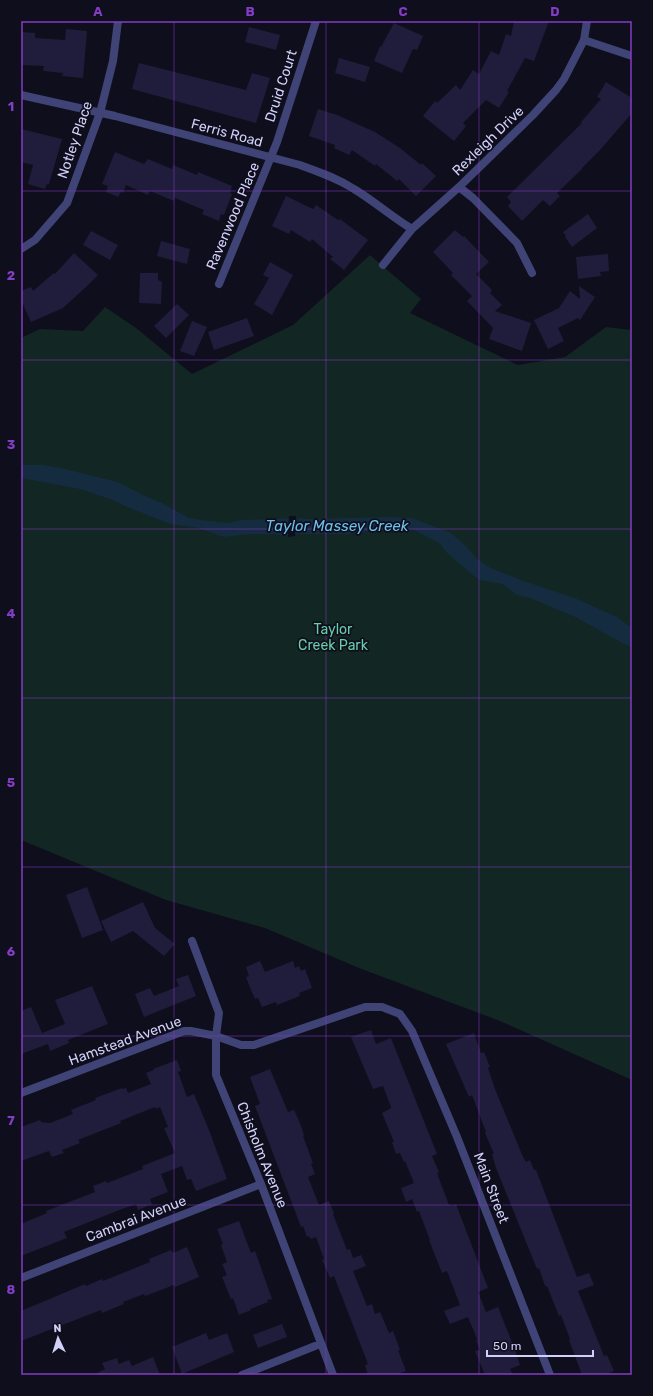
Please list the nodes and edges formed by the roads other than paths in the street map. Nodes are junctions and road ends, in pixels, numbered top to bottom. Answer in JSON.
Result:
{"nodes":[{"id":1,"x":118,"y":21,"type":"edge"},
{"id":2,"x":316,"y":21,"type":"edge"},
{"id":3,"x":587,"y":21,"type":"edge"},
{"id":4,"x":584,"y":40,"type":"junction"},
{"id":5,"x":632,"y":56,"type":"edge"},
{"id":6,"x":21,"y":94,"type":"edge"},
{"id":7,"x":100,"y":113,"type":"junction"},
{"id":8,"x":271,"y":158,"type":"junction"},
{"id":9,"x":459,"y":187,"type":"junction"},
{"id":10,"x":412,"y":229,"type":"junction"},
{"id":11,"x":21,"y":248,"type":"edge"},
{"id":12,"x":383,"y":265,"type":"dead end"},
{"id":13,"x":532,"y":273,"type":"dead end"},
{"id":14,"x":218,"y":284,"type":"dead end"},
{"id":15,"x":192,"y":941,"type":"dead end"},
{"id":16,"x":400,"y":1014,"type":"joint"},
{"id":17,"x":216,"y":1036,"type":"junction"},
{"id":18,"x":21,"y":1093,"type":"edge"},
{"id":19,"x":261,"y":1184,"type":"junction"},
{"id":20,"x":21,"y":1278,"type":"edge"},
{"id":21,"x":320,"y":1344,"type":"junction"},
{"id":22,"x":242,"y":1375,"type":"edge"},
{"id":23,"x":333,"y":1375,"type":"edge"},
{"id":24,"x":550,"y":1375,"type":"edge"}],
"edges":[{"from":1,"to":7,"type":"street","name":"Notley Place"},
{"from":2,"to":8,"type":"street","name":"Druid Court"},
{"from":3,"to":4,"type":"street","name":"Rexleigh Drive"},
{"from":4,"to":5,"type":"street"},
{"from":4,"to":9,"type":"street","name":"Rexleigh Drive"},
{"from":6,"to":7,"type":"street","name":"Ferris Road"},
{"from":7,"to":8,"type":"street","name":"Ferris Road"},
{"from":7,"to":11,"type":"street","name":"Notley Place"},
{"from":8,"to":10,"type":"street","name":"Ferris Road"},
{"from":8,"to":14,"type":"street","name":"Ravenwood Place"},
{"from":9,"to":10,"type":"street","name":"Rexleigh Drive"},
{"from":9,"to":13,"type":"street"},
{"from":10,"to":12,"type":"street","name":"Rexleigh Drive"},
{"from":15,"to":17,"type":"street","name":"Chisholm Avenue"},
{"from":16,"to":17,"type":"street","name":"Hamstead Avenue"},
{"from":16,"to":24,"type":"street","name":"Main Street"},
{"from":17,"to":18,"type":"street","name":"Hamstead Avenue"},
{"from":17,"to":19,"type":"street","name":"Chisholm Avenue"},
{"from":19,"to":20,"type":"street","name":"Cambrai Avenue"},
{"from":19,"to":21,"type":"street","name":"Chisholm Avenue"},
{"from":21,"to":22,"type":"street"},
{"from":21,"to":23,"type":"street","name":"Chisholm Avenue"}]}
